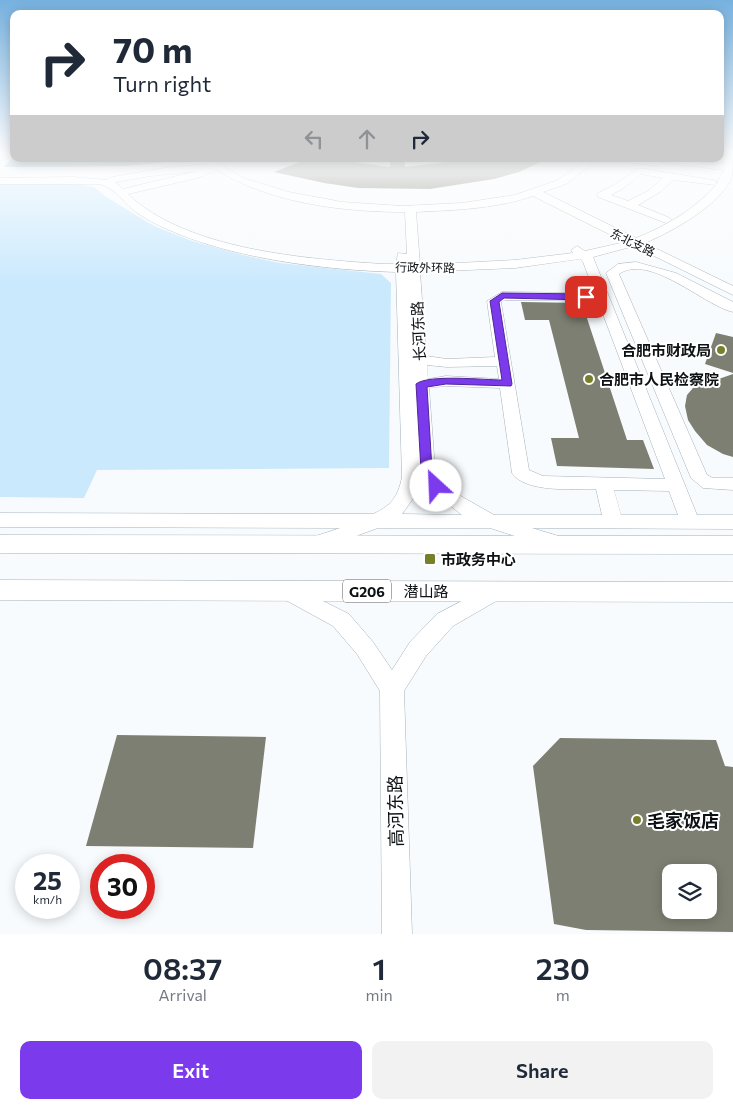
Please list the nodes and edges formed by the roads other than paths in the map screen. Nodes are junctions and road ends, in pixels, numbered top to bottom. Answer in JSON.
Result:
{"nodes":[{"id":1,"x":124,"y":197,"type":"edge"},
{"id":2,"x":135,"y":197,"type":"edge"},
{"id":3,"x":291,"y":197,"type":"edge"},
{"id":4,"x":515,"y":197,"type":"edge"},
{"id":5,"x":549,"y":197,"type":"edge"},
{"id":6,"x":606,"y":197,"type":"edge"},
{"id":7,"x":647,"y":197,"type":"edge"},
{"id":8,"x":699,"y":197,"type":"edge"},
{"id":9,"x":710,"y":197,"type":"edge"},
{"id":10,"x":629,"y":205,"type":"junction"},
{"id":11,"x":405,"y":208,"type":"junction"},
{"id":12,"x":666,"y":220,"type":"junction"},
{"id":13,"x":634,"y":239,"type":"junction"},
{"id":14,"x":580,"y":253,"type":"junction"},
{"id":15,"x":408,"y":265,"type":"junction"},
{"id":16,"x":733,"y":284,"type":"edge"},
{"id":17,"x":733,"y":291,"type":"edge"},
{"id":18,"x":603,"y":297,"type":"junction"},
{"id":19,"x":733,"y":308,"type":"edge"},
{"id":20,"x":420,"y":360,"type":"junction"},
{"id":21,"x":504,"y":361,"type":"junction"},
{"id":22,"x":421,"y":384,"type":"junction"},
{"id":23,"x":507,"y":384,"type":"junction"},
{"id":24,"x":603,"y":483,"type":"junction"},
{"id":25,"x":733,"y":484,"type":"edge"},
{"id":26,"x":676,"y":485,"type":"junction"},
{"id":27,"x":0,"y":520,"type":"edge"},
{"id":28,"x":376,"y":520,"type":"junction"},
{"id":29,"x":487,"y":520,"type":"junction"},
{"id":30,"x":613,"y":521,"type":"junction"},
{"id":31,"x":690,"y":522,"type":"junction"},
{"id":32,"x":733,"y":522,"type":"edge"},
{"id":33,"x":0,"y":544,"type":"edge"},
{"id":34,"x":313,"y":544,"type":"junction"},
{"id":35,"x":733,"y":545,"type":"edge"},
{"id":36,"x":566,"y":546,"type":"junction"},
{"id":37,"x":0,"y":590,"type":"edge"},
{"id":38,"x":498,"y":590,"type":"junction"},
{"id":39,"x":289,"y":592,"type":"junction"},
{"id":40,"x":733,"y":592,"type":"edge"},
{"id":41,"x":392,"y":689,"type":"junction"},
{"id":42,"x":397,"y":934,"type":"edge"}],
"edges":[{"from":1,"to":15,"type":"street","name":"行政外环路"},
{"from":2,"to":15,"type":"street","name":"行政外环路"},
{"from":3,"to":11,"type":"street"},
{"from":4,"to":11,"type":"street"},
{"from":5,"to":13,"type":"street","name":"东北支路"},
{"from":6,"to":10,"type":"street"},
{"from":7,"to":10,"type":"street"},
{"from":8,"to":12,"type":"street","name":"行政外环路"},
{"from":9,"to":13,"type":"street","name":"行政外环路"},
{"from":10,"to":12,"type":"street"},
{"from":11,"to":15,"type":"street","name":"长河东路"},
{"from":12,"to":13,"type":"street","name":"行政外环路"},
{"from":13,"to":14,"type":"street","name":"行政外环路"},
{"from":13,"to":16,"type":"street","name":"东北支路"},
{"from":13,"to":17,"type":"street","name":"东北支路"},
{"from":14,"to":15,"type":"street","name":"行政外环路"},
{"from":14,"to":18,"type":"street"},
{"from":15,"to":20,"type":"street","name":"长河东路"},
{"from":15,"to":28,"type":"street","name":"长河东路"},
{"from":18,"to":21,"type":"street"},
{"from":18,"to":26,"type":"street"},
{"from":19,"to":25,"type":"street"},
{"from":20,"to":21,"type":"street"},
{"from":20,"to":22,"type":"street","name":"长河东路"},
{"from":21,"to":23,"type":"street"},
{"from":22,"to":23,"type":"street"},
{"from":22,"to":29,"type":"street","name":"长河东路"},
{"from":23,"to":24,"type":"street"},
{"from":24,"to":26,"type":"street"},
{"from":24,"to":30,"type":"street"},
{"from":26,"to":31,"type":"street"},
{"from":27,"to":28,"type":"street"},
{"from":28,"to":29,"type":"street"},
{"from":28,"to":34,"type":"street","name":"长河东路"},
{"from":29,"to":30,"type":"street"},
{"from":29,"to":36,"type":"street","name":"长河东路"},
{"from":30,"to":31,"type":"street"},
{"from":31,"to":32,"type":"street"},
{"from":33,"to":34,"type":"main road"},
{"from":34,"to":36,"type":"main road"},
{"from":35,"to":36,"type":"main road"},
{"from":37,"to":39,"type":"main road","name":"潜山路","number":"G206"},
{"from":38,"to":39,"type":"main road","name":"潜山路","number":"G206"},
{"from":38,"to":40,"type":"main road","name":"潜山路","number":"G206"},
{"from":38,"to":41,"type":"street"},
{"from":39,"to":41,"type":"street"},
{"from":41,"to":42,"type":"street","name":"高河东路"}]}
